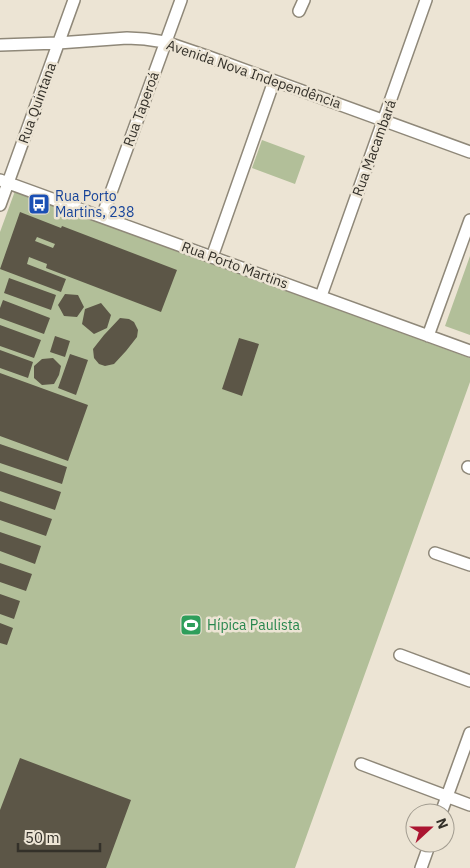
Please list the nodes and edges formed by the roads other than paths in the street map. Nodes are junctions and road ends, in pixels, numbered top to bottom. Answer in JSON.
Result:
{"nodes":[{"id":1,"x":74,"y":0,"type":"edge"},
{"id":2,"x":181,"y":0,"type":"edge"},
{"id":3,"x":304,"y":0,"type":"edge"},
{"id":4,"x":426,"y":0,"type":"edge"},
{"id":5,"x":299,"y":11,"type":"dead end"},
{"id":6,"x":165,"y":42,"type":"junction"},
{"id":7,"x":58,"y":43,"type":"junction"},
{"id":8,"x":0,"y":45,"type":"edge"},
{"id":9,"x":274,"y":80,"type":"junction"},
{"id":10,"x":384,"y":121,"type":"junction"},
{"id":11,"x":470,"y":152,"type":"edge"},
{"id":12,"x":4,"y":182,"type":"edge"},
{"id":13,"x":0,"y":205,"type":"edge"},
{"id":14,"x":102,"y":217,"type":"junction"},
{"id":15,"x":470,"y":220,"type":"edge"},
{"id":16,"x":212,"y":257,"type":"junction"},
{"id":17,"x":321,"y":296,"type":"junction"},
{"id":18,"x":428,"y":336,"type":"junction"},
{"id":19,"x":470,"y":351,"type":"edge"},
{"id":20,"x":435,"y":553,"type":"dead end"},
{"id":21,"x":470,"y":564,"type":"edge"},
{"id":22,"x":400,"y":655,"type":"dead end"},
{"id":23,"x":470,"y":681,"type":"edge"},
{"id":24,"x":470,"y":733,"type":"edge"},
{"id":25,"x":361,"y":764,"type":"dead end"},
{"id":26,"x":447,"y":797,"type":"junction"},
{"id":27,"x":445,"y":803,"type":"edge"},
{"id":28,"x":470,"y":805,"type":"edge"},
{"id":29,"x":426,"y":853,"type":"edge"},
{"id":30,"x":421,"y":868,"type":"edge"}],
"edges":[{"from":1,"to":7,"type":"street","name":"Rua Quintana"},
{"from":2,"to":6,"type":"street","name":"Rua Taperoá"},
{"from":3,"to":5,"type":"street"},
{"from":4,"to":10,"type":"street","name":"Rua Macambará"},
{"from":6,"to":7,"type":"street","name":"Avenida Nova Independência"},
{"from":6,"to":9,"type":"street","name":"Avenida Nova Independência"},
{"from":6,"to":14,"type":"street","name":"Rua Taperoá"},
{"from":7,"to":8,"type":"street","name":"Avenida Nova Independência"},
{"from":7,"to":12,"type":"street","name":"Rua Quintana"},
{"from":9,"to":10,"type":"street","name":"Avenida Nova Independência"},
{"from":9,"to":16,"type":"street"},
{"from":10,"to":11,"type":"street","name":"Avenida Nova Independência"},
{"from":10,"to":17,"type":"street","name":"Rua Macambará"},
{"from":12,"to":13,"type":"street","name":"Rua Quintana"},
{"from":12,"to":14,"type":"street","name":"Rua Porto Martins"},
{"from":14,"to":16,"type":"street","name":"Rua Porto Martins"},
{"from":15,"to":18,"type":"street"},
{"from":16,"to":17,"type":"street","name":"Rua Porto Martins"},
{"from":17,"to":18,"type":"street","name":"Rua Porto Martins"},
{"from":18,"to":19,"type":"street","name":"Rua Porto Martins"},
{"from":20,"to":21,"type":"street"},
{"from":22,"to":23,"type":"street"},
{"from":24,"to":26,"type":"street"},
{"from":25,"to":26,"type":"street"},
{"from":26,"to":27,"type":"street"},
{"from":26,"to":28,"type":"street"},
{"from":29,"to":30,"type":"street"}]}
